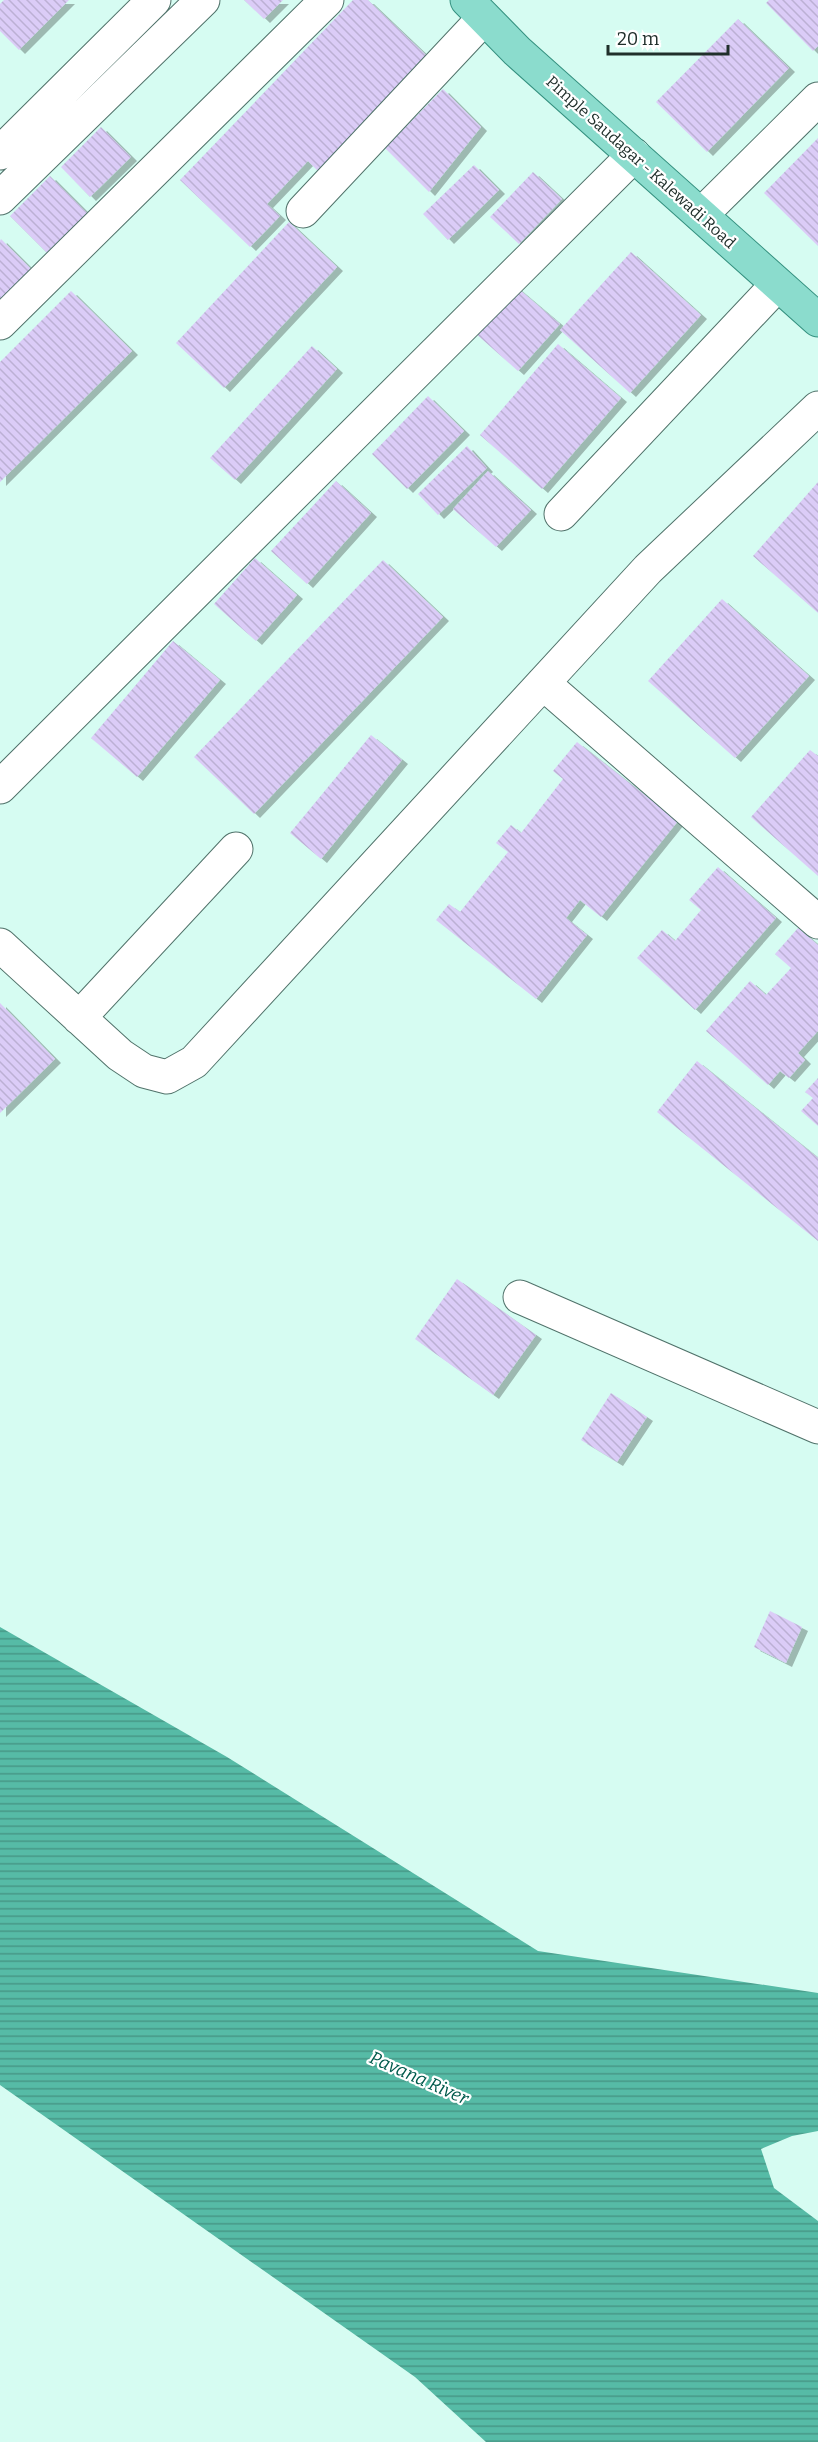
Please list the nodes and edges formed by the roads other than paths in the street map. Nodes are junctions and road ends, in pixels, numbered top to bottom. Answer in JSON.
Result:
{"nodes":[{"id":1,"x":154,"y":0,"type":"edge"},
{"id":2,"x":203,"y":0,"type":"edge"},
{"id":3,"x":327,"y":0,"type":"edge"},
{"id":4,"x":475,"y":9,"type":"edge"},
{"id":5,"x":818,"y":99,"type":"edge"},
{"id":6,"x":0,"y":153,"type":"edge"},
{"id":7,"x":634,"y":155,"type":"junction"},
{"id":8,"x":0,"y":198,"type":"edge"},
{"id":9,"x":303,"y":210,"type":"dead end"},
{"id":10,"x":701,"y":215,"type":"junction"},
{"id":11,"x":777,"y":285,"type":"junction"},
{"id":12,"x":818,"y":320,"type":"edge"},
{"id":13,"x":0,"y":323,"type":"edge"},
{"id":14,"x":818,"y":408,"type":"edge"},
{"id":15,"x":561,"y":514,"type":"dead end"},
{"id":16,"x":543,"y":683,"type":"junction"},
{"id":17,"x":0,"y":787,"type":"edge"},
{"id":18,"x":236,"y":849,"type":"dead end"},
{"id":19,"x":818,"y":922,"type":"edge"},
{"id":20,"x":0,"y":945,"type":"edge"},
{"id":21,"x":79,"y":1018,"type":"junction"},
{"id":22,"x":520,"y":1297,"type":"dead end"},
{"id":23,"x":818,"y":1427,"type":"edge"}],
"edges":[{"from":1,"to":6,"type":"street"},
{"from":2,"to":8,"type":"street"},
{"from":3,"to":13,"type":"street"},
{"from":4,"to":7,"type":"main road","name":"Pimple Saudagar - Kalewadi Road"},
{"from":4,"to":9,"type":"street"},
{"from":5,"to":10,"type":"street"},
{"from":7,"to":10,"type":"main road","name":"Pimple Saudagar - Kalewadi Road"},
{"from":7,"to":17,"type":"street"},
{"from":10,"to":11,"type":"main road","name":"Pimple Saudagar - Kalewadi Road"},
{"from":11,"to":12,"type":"main road","name":"Pimple Saudagar - Kalewadi Road"},
{"from":11,"to":15,"type":"street"},
{"from":14,"to":16,"type":"street"},
{"from":16,"to":19,"type":"street"},
{"from":16,"to":21,"type":"street"},
{"from":18,"to":21,"type":"street"},
{"from":20,"to":21,"type":"street"},
{"from":22,"to":23,"type":"street"}]}
